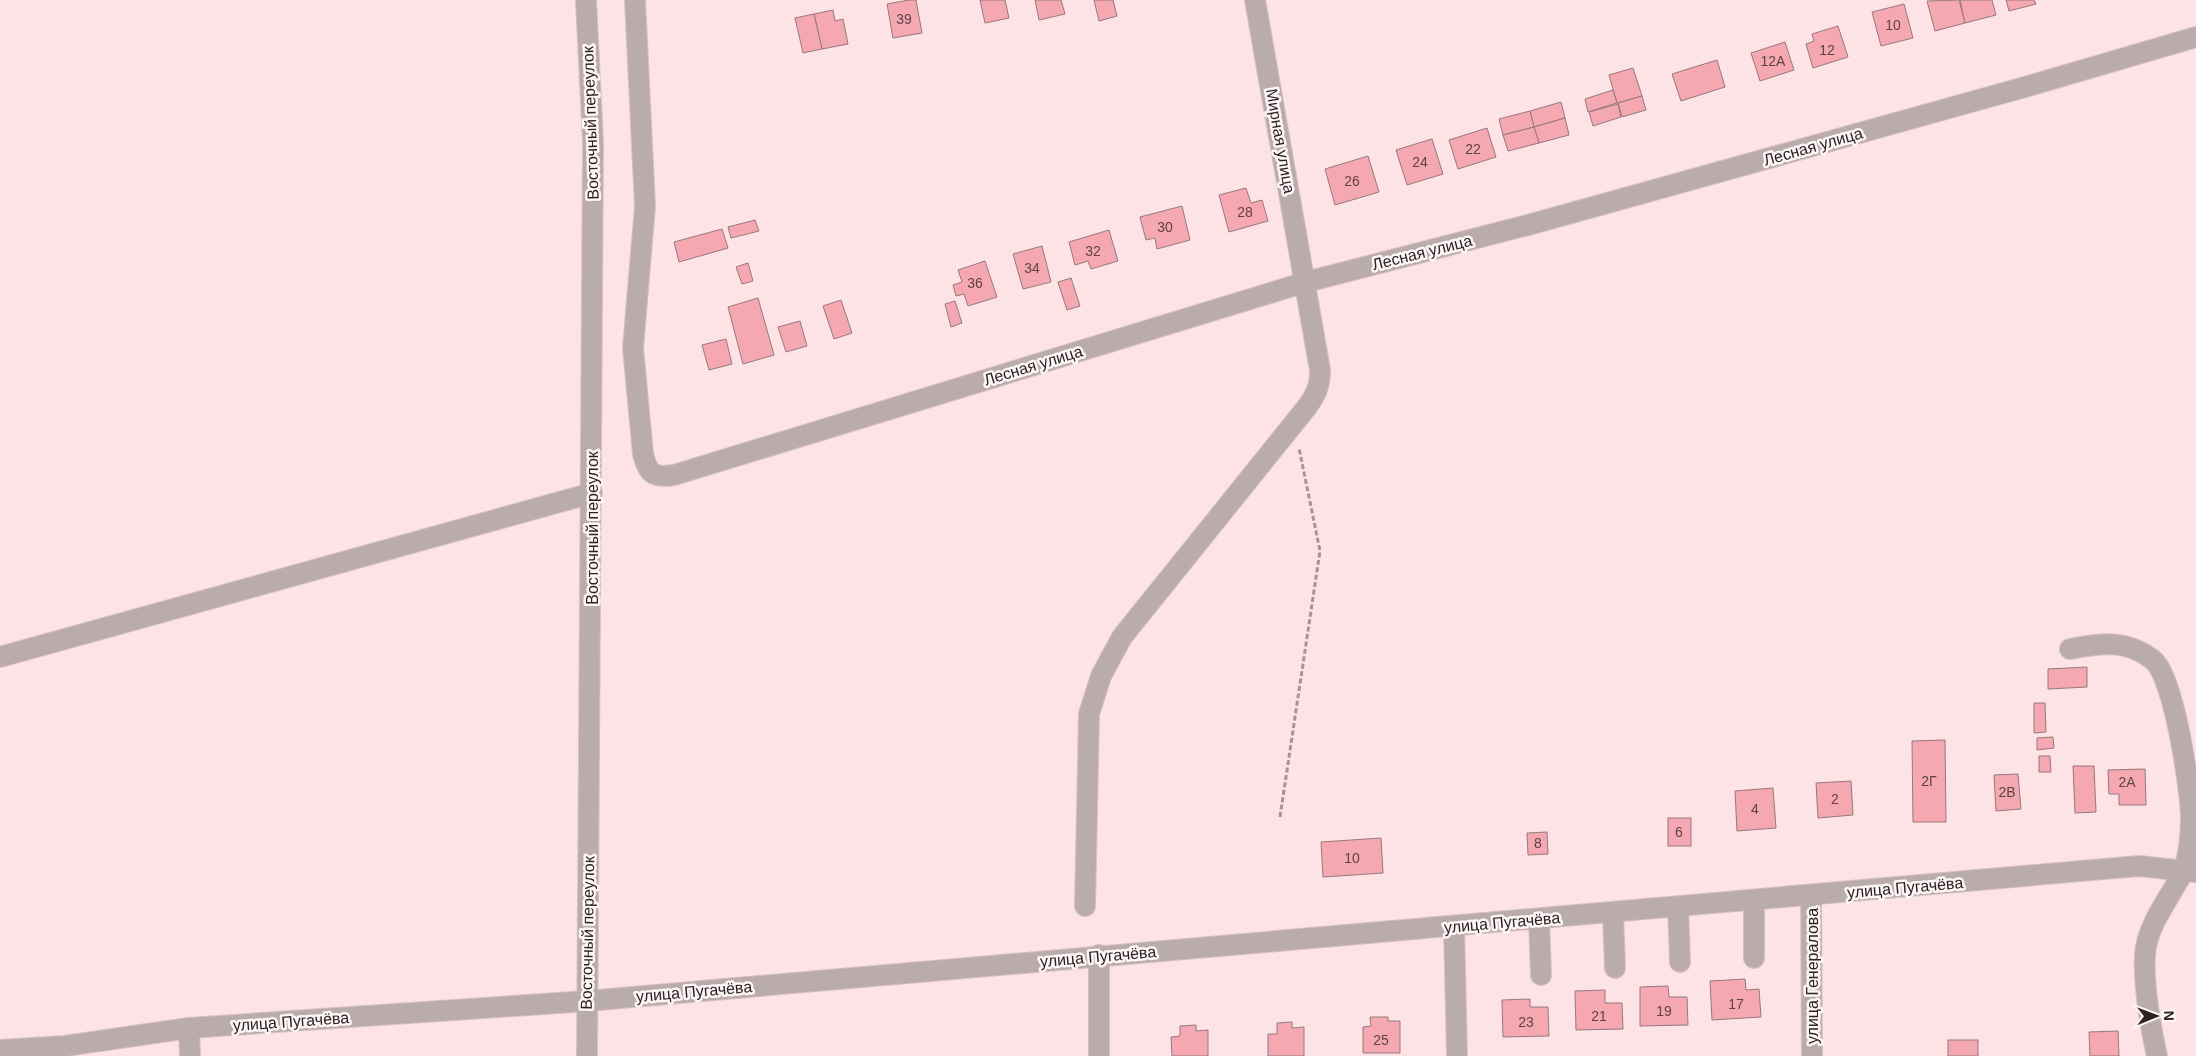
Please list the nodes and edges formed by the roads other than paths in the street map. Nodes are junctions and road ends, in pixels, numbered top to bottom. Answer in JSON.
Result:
{"nodes":[{"id":1,"x":586,"y":0,"type":"edge"},
{"id":2,"x":635,"y":0,"type":"edge"},
{"id":3,"x":1255,"y":0,"type":"edge"},
{"id":4,"x":2196,"y":37,"type":"edge"},
{"id":5,"x":1306,"y":282,"type":"junction"},
{"id":6,"x":592,"y":493,"type":"junction"},
{"id":7,"x":2070,"y":649,"type":"dead end"},
{"id":8,"x":0,"y":658,"type":"edge"},
{"id":9,"x":2190,"y":871,"type":"edge"},
{"id":10,"x":1811,"y":896,"type":"junction"},
{"id":11,"x":1754,"y":901,"type":"junction"},
{"id":12,"x":1085,"y":906,"type":"dead end"},
{"id":13,"x":1678,"y":907,"type":"junction"},
{"id":14,"x":1613,"y":913,"type":"junction"},
{"id":15,"x":1539,"y":919,"type":"junction"},
{"id":16,"x":1454,"y":926,"type":"junction"},
{"id":17,"x":1099,"y":956,"type":"junction"},
{"id":18,"x":1754,"y":958,"type":"dead end"},
{"id":19,"x":1680,"y":962,"type":"dead end"},
{"id":20,"x":1615,"y":968,"type":"dead end"},
{"id":21,"x":1541,"y":975,"type":"dead end"},
{"id":22,"x":586,"y":1001,"type":"junction"},
{"id":23,"x":189,"y":1028,"type":"junction"},
{"id":24,"x":0,"y":1050,"type":"edge"},
{"id":25,"x":190,"y":1056,"type":"edge"},
{"id":26,"x":587,"y":1056,"type":"edge"},
{"id":27,"x":1099,"y":1056,"type":"edge"},
{"id":28,"x":1457,"y":1056,"type":"edge"},
{"id":29,"x":1812,"y":1056,"type":"edge"},
{"id":30,"x":2157,"y":1056,"type":"edge"}],
"edges":[{"from":1,"to":6,"type":"street","name":"Восточный переулок"},
{"from":2,"to":5,"type":"street","name":"Лесная улица"},
{"from":3,"to":5,"type":"street","name":"Мирная улица"},
{"from":4,"to":5,"type":"street","name":"Лесная улица"},
{"from":5,"to":12,"type":"street","name":"Мирная улица"},
{"from":6,"to":8,"type":"street"},
{"from":6,"to":22,"type":"street","name":"Восточный переулок"},
{"from":7,"to":9,"type":"street"},
{"from":9,"to":10,"type":"street","name":"улица Пугачёва"},
{"from":9,"to":30,"type":"street"},
{"from":10,"to":11,"type":"street","name":"улица Пугачёва"},
{"from":10,"to":29,"type":"street","name":"улица Генералова"},
{"from":11,"to":13,"type":"street","name":"улица Пугачёва"},
{"from":11,"to":18,"type":"street"},
{"from":13,"to":14,"type":"street","name":"улица Пугачёва"},
{"from":13,"to":19,"type":"street"},
{"from":14,"to":15,"type":"street","name":"улица Пугачёва"},
{"from":14,"to":20,"type":"street"},
{"from":15,"to":16,"type":"street","name":"улица Пугачёва"},
{"from":15,"to":21,"type":"street"},
{"from":16,"to":17,"type":"street","name":"улица Пугачёва"},
{"from":16,"to":28,"type":"street"},
{"from":17,"to":22,"type":"street","name":"улица Пугачёва"},
{"from":17,"to":27,"type":"street"},
{"from":22,"to":23,"type":"street","name":"улица Пугачёва"},
{"from":22,"to":26,"type":"street","name":"Восточный переулок"},
{"from":23,"to":24,"type":"street","name":"улица Пугачёва"},
{"from":23,"to":25,"type":"street"}]}
